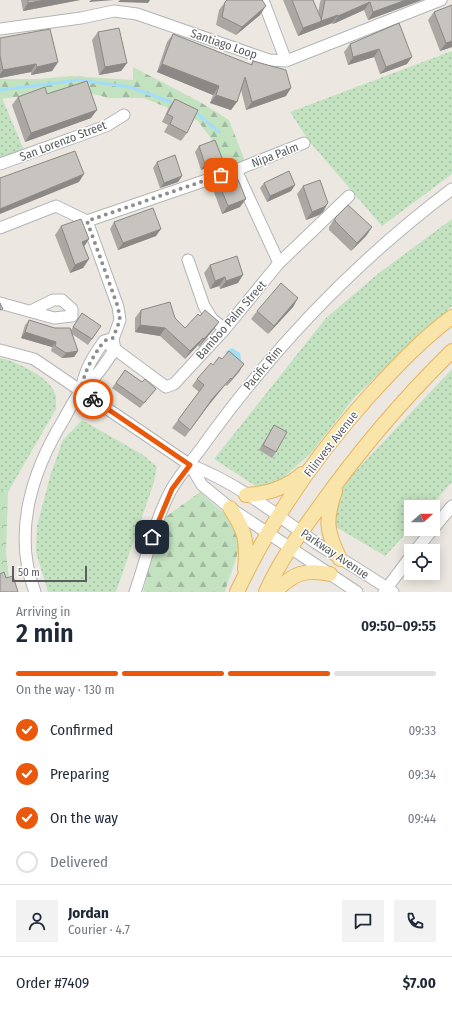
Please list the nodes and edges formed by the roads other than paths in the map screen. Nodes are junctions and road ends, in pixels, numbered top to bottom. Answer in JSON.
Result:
{"nodes":[{"id":1,"x":263,"y":0,"type":"edge"},
{"id":2,"x":441,"y":0,"type":"edge"},
{"id":3,"x":0,"y":30,"type":"edge"},
{"id":4,"x":286,"y":61,"type":"junction"},
{"id":5,"x":124,"y":115,"type":"dead end"},
{"id":6,"x":304,"y":143,"type":"dead end"},
{"id":7,"x":0,"y":164,"type":"edge"},
{"id":8,"x":236,"y":170,"type":"junction"},
{"id":9,"x":452,"y":189,"type":"edge"},
{"id":10,"x":349,"y":196,"type":"dead end"},
{"id":11,"x":87,"y":221,"type":"junction"},
{"id":12,"x":0,"y":228,"type":"edge"},
{"id":13,"x":188,"y":260,"type":"dead end"},
{"id":14,"x":279,"y":263,"type":"junction"},
{"id":15,"x":0,"y":303,"type":"edge"},
{"id":16,"x":31,"y":311,"type":"dead end"},
{"id":17,"x":452,"y":317,"type":"edge"},
{"id":18,"x":225,"y":329,"type":"junction"},
{"id":19,"x":111,"y":343,"type":"junction"},
{"id":20,"x":0,"y":350,"type":"edge"},
{"id":21,"x":452,"y":351,"type":"edge"},
{"id":22,"x":81,"y":391,"type":"junction"},
{"id":23,"x":313,"y":464,"type":"junction"},
{"id":24,"x":190,"y":465,"type":"junction"},
{"id":25,"x":339,"y":478,"type":"junction"},
{"id":26,"x":246,"y":494,"type":"junction"},
{"id":27,"x":452,"y":506,"type":"edge"},
{"id":28,"x":230,"y":508,"type":"junction"},
{"id":29,"x":278,"y":515,"type":"junction"},
{"id":30,"x":440,"y":521,"type":"edge"},
{"id":31,"x":268,"y":532,"type":"junction"},
{"id":32,"x":301,"y":532,"type":"junction"},
{"id":33,"x":427,"y":536,"type":"edge"},
{"id":34,"x":421,"y":544,"type":"edge"},
{"id":35,"x":290,"y":548,"type":"junction"},
{"id":36,"x":340,"y":559,"type":"junction"},
{"id":37,"x":404,"y":567,"type":"edge"},
{"id":38,"x":330,"y":574,"type":"junction"},
{"id":39,"x":244,"y":576,"type":"junction"},
{"id":40,"x":388,"y":591,"type":"edge"},
{"id":41,"x":35,"y":592,"type":"edge"},
{"id":42,"x":135,"y":592,"type":"edge"},
{"id":43,"x":237,"y":592,"type":"edge"},
{"id":44,"x":266,"y":592,"type":"edge"},
{"id":45,"x":275,"y":592,"type":"edge"},
{"id":46,"x":357,"y":592,"type":"edge"}],
"edges":[{"from":1,"to":4,"type":"street"},
{"from":2,"to":4,"type":"street","name":"Santiago Loop"},
{"from":3,"to":4,"type":"street","name":"Santiago Loop"},
{"from":5,"to":7,"type":"street","name":"San Lorenzo Street"},
{"from":6,"to":8,"type":"street","name":"Nipa Palm"},
{"from":8,"to":11,"type":"street","name":"Nipa Palm"},
{"from":8,"to":14,"type":"street"},
{"from":9,"to":24,"type":"street","name":"Pacific Rim"},
{"from":10,"to":14,"type":"street","name":"Bamboo Palm Street"},
{"from":11,"to":12,"type":"street"},
{"from":11,"to":19,"type":"street"},
{"from":13,"to":18,"type":"street"},
{"from":14,"to":18,"type":"street","name":"Bamboo Palm Street"},
{"from":15,"to":16,"type":"street"},
{"from":17,"to":23,"type":"main road","name":"Filinvest Avenue"},
{"from":18,"to":19,"type":"street","name":"Bamboo Palm Street"},
{"from":19,"to":22,"type":"street"},
{"from":20,"to":22,"type":"street"},
{"from":21,"to":25,"type":"main road"},
{"from":22,"to":24,"type":"street"},
{"from":22,"to":41,"type":"street"},
{"from":23,"to":26,"type":"main road"},
{"from":23,"to":29,"type":"main road","name":"Filinvest Avenue"},
{"from":24,"to":26,"type":"street","name":"Parkway Avenue"},
{"from":24,"to":28,"type":"street","name":"Parkway Avenue"},
{"from":24,"to":42,"type":"street","name":"Pacific Rim"},
{"from":25,"to":32,"type":"main road"},
{"from":25,"to":36,"type":"main road"},
{"from":26,"to":29,"type":"street","name":"Parkway Avenue"},
{"from":27,"to":30,"type":"street"},
{"from":28,"to":31,"type":"street","name":"Parkway Avenue"},
{"from":28,"to":39,"type":"main road"},
{"from":29,"to":31,"type":"main road","name":"Filinvest Avenue"},
{"from":29,"to":32,"type":"street","name":"Parkway Avenue"},
{"from":31,"to":35,"type":"street","name":"Parkway Avenue"},
{"from":31,"to":39,"type":"main road","name":"Filinvest Avenue"},
{"from":32,"to":35,"type":"main road"},
{"from":32,"to":36,"type":"street","name":"Parkway Avenue"},
{"from":33,"to":34,"type":"street"},
{"from":35,"to":38,"type":"street","name":"Parkway Avenue"},
{"from":35,"to":44,"type":"main road"},
{"from":36,"to":40,"type":"street","name":"Parkway Avenue"},
{"from":37,"to":40,"type":"street"},
{"from":38,"to":45,"type":"main road"},
{"from":38,"to":46,"type":"street","name":"Parkway Avenue"},
{"from":39,"to":43,"type":"main road","name":"Filinvest Avenue"}]}
